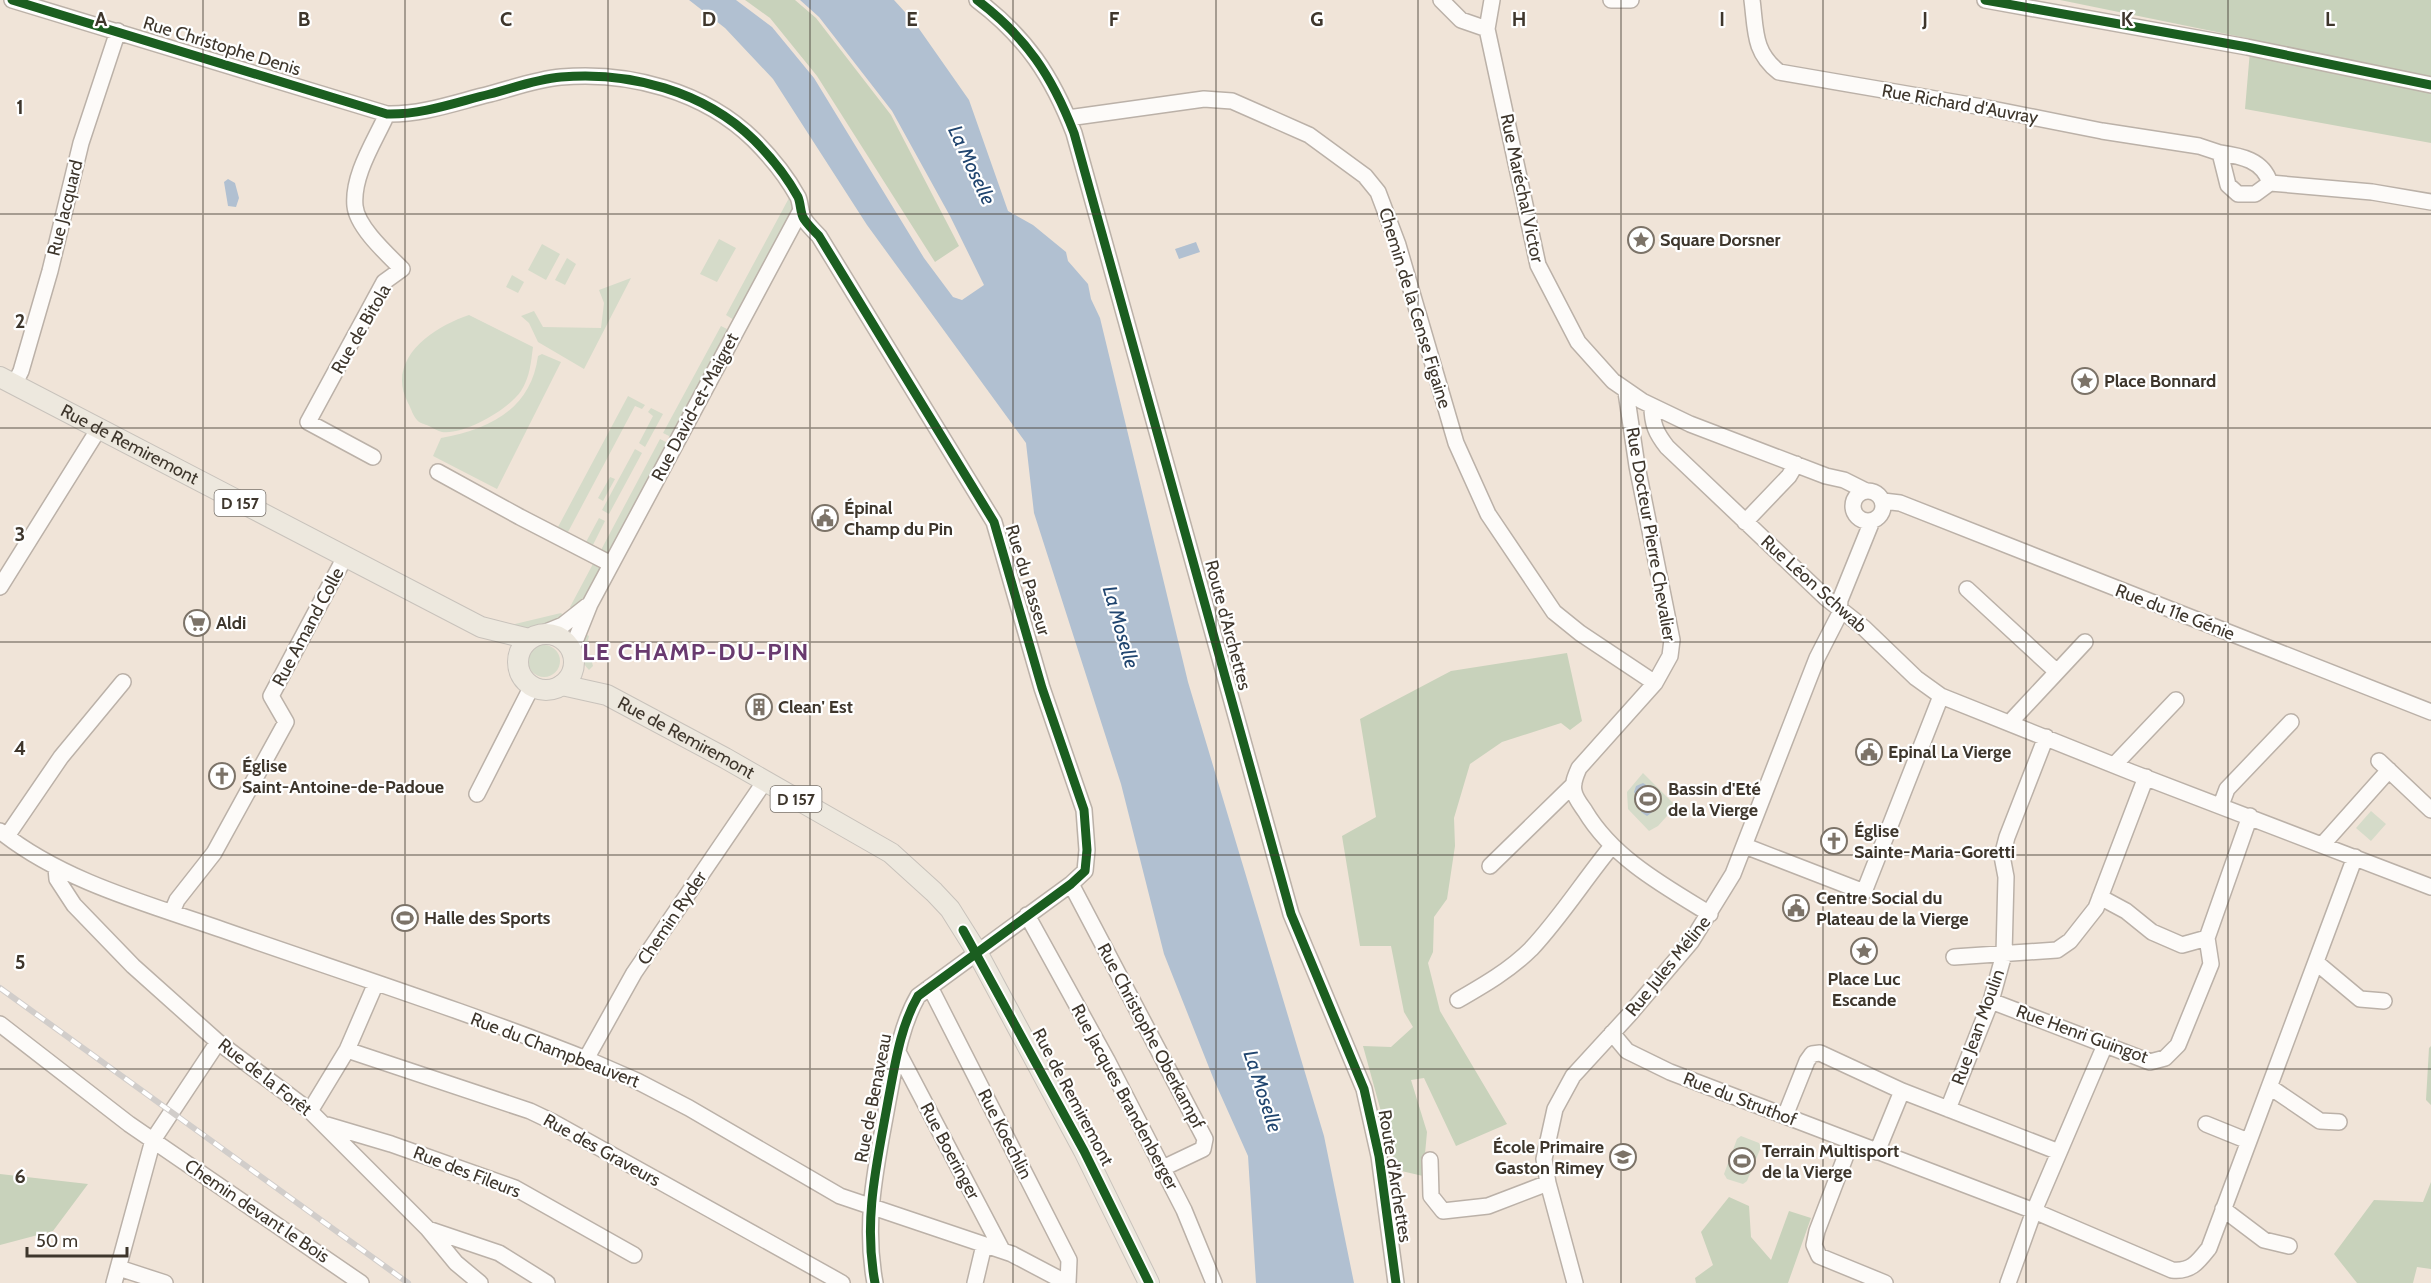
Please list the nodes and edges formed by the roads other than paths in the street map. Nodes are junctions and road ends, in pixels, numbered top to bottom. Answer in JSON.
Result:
{"nodes":[{"id":1,"x":12,"y":0,"type":"edge"},
{"id":2,"x":977,"y":0,"type":"edge"},
{"id":3,"x":1442,"y":0,"type":"edge"},
{"id":4,"x":1491,"y":0,"type":"edge"},
{"id":5,"x":1611,"y":0,"type":"edge"},
{"id":6,"x":1631,"y":0,"type":"edge"},
{"id":7,"x":1752,"y":0,"type":"edge"},
{"id":8,"x":1985,"y":0,"type":"edge"},
{"id":9,"x":1487,"y":29,"type":"junction"},
{"id":10,"x":118,"y":31,"type":"junction"},
{"id":11,"x":2431,"y":85,"type":"edge"},
{"id":12,"x":387,"y":114,"type":"junction"},
{"id":13,"x":1068,"y":118,"type":"junction"},
{"id":14,"x":2220,"y":153,"type":"junction"},
{"id":15,"x":2270,"y":183,"type":"junction"},
{"id":16,"x":2431,"y":202,"type":"edge"},
{"id":17,"x":801,"y":210,"type":"junction"},
{"id":18,"x":7,"y":381,"type":"edge"},
{"id":19,"x":1626,"y":392,"type":"junction"},
{"id":20,"x":1652,"y":406,"type":"junction"},
{"id":21,"x":98,"y":429,"type":"junction"},
{"id":22,"x":373,"y":457,"type":"dead end"},
{"id":23,"x":1796,"y":464,"type":"junction"},
{"id":24,"x":438,"y":472,"type":"dead end"},
{"id":25,"x":1826,"y":476,"type":"junction"},
{"id":26,"x":1864,"y":490,"type":"junction"},
{"id":27,"x":1852,"y":504,"type":"junction"},
{"id":28,"x":1874,"y":514,"type":"junction"},
{"id":29,"x":1745,"y":522,"type":"junction"},
{"id":30,"x":345,"y":557,"type":"junction"},
{"id":31,"x":611,"y":564,"type":"junction"},
{"id":32,"x":0,"y":588,"type":"edge"},
{"id":33,"x":1967,"y":589,"type":"dead end"},
{"id":34,"x":590,"y":604,"type":"junction"},
{"id":35,"x":1839,"y":608,"type":"junction"},
{"id":36,"x":481,"y":627,"type":"junction"},
{"id":37,"x":535,"y":637,"type":"junction"},
{"id":38,"x":2085,"y":642,"type":"dead end"},
{"id":39,"x":573,"y":657,"type":"junction"},
{"id":40,"x":518,"y":665,"type":"junction"},
{"id":41,"x":2057,"y":672,"type":"junction"},
{"id":42,"x":123,"y":682,"type":"dead end"},
{"id":43,"x":1655,"y":683,"type":"junction"},
{"id":44,"x":532,"y":686,"type":"junction"},
{"id":45,"x":562,"y":686,"type":"junction"},
{"id":46,"x":607,"y":695,"type":"junction"},
{"id":47,"x":1941,"y":696,"type":"junction"},
{"id":48,"x":2176,"y":699,"type":"dead end"},
{"id":49,"x":2430,"y":712,"type":"edge"},
{"id":50,"x":2291,"y":722,"type":"dead end"},
{"id":51,"x":2012,"y":724,"type":"junction"},
{"id":52,"x":2046,"y":737,"type":"junction"},
{"id":53,"x":2116,"y":766,"type":"junction"},
{"id":54,"x":2146,"y":777,"type":"junction"},
{"id":55,"x":765,"y":781,"type":"junction"},
{"id":56,"x":1574,"y":784,"type":"junction"},
{"id":57,"x":477,"y":794,"type":"dead end"},
{"id":58,"x":2221,"y":805,"type":"junction"},
{"id":59,"x":2431,"y":810,"type":"edge"},
{"id":60,"x":2250,"y":816,"type":"junction"},
{"id":61,"x":3,"y":834,"type":"edge"},
{"id":62,"x":2323,"y":844,"type":"junction"},
{"id":63,"x":1612,"y":846,"type":"junction"},
{"id":64,"x":1745,"y":846,"type":"junction"},
{"id":65,"x":2355,"y":857,"type":"junction"},
{"id":66,"x":1490,"y":867,"type":"dead end"},
{"id":67,"x":56,"y":868,"type":"junction"},
{"id":68,"x":1071,"y":884,"type":"junction"},
{"id":69,"x":2431,"y":887,"type":"edge"},
{"id":70,"x":2100,"y":897,"type":"junction"},
{"id":71,"x":172,"y":912,"type":"junction"},
{"id":72,"x":1710,"y":914,"type":"junction"},
{"id":73,"x":1028,"y":915,"type":"junction"},
{"id":74,"x":2207,"y":938,"type":"junction"},
{"id":75,"x":976,"y":952,"type":"junction"},
{"id":76,"x":2004,"y":954,"type":"junction"},
{"id":77,"x":1954,"y":957,"type":"dead end"},
{"id":78,"x":2317,"y":963,"type":"junction"},
{"id":79,"x":375,"y":984,"type":"junction"},
{"id":80,"x":930,"y":987,"type":"junction"},
{"id":81,"x":1458,"y":1000,"type":"dead end"},
{"id":82,"x":1990,"y":1000,"type":"junction"},
{"id":83,"x":2384,"y":1001,"type":"dead end"},
{"id":84,"x":0,"y":1024,"type":"edge"},
{"id":85,"x":1612,"y":1034,"type":"junction"},
{"id":86,"x":218,"y":1042,"type":"junction"},
{"id":87,"x":2105,"y":1045,"type":"junction"},
{"id":88,"x":347,"y":1050,"type":"junction"},
{"id":89,"x":898,"y":1052,"type":"junction"},
{"id":90,"x":586,"y":1059,"type":"junction"},
{"id":91,"x":2270,"y":1087,"type":"junction"},
{"id":92,"x":1902,"y":1091,"type":"junction"},
{"id":93,"x":1948,"y":1109,"type":"junction"},
{"id":94,"x":310,"y":1111,"type":"junction"},
{"id":95,"x":1785,"y":1116,"type":"junction"},
{"id":96,"x":2339,"y":1122,"type":"dead end"},
{"id":97,"x":324,"y":1124,"type":"junction"},
{"id":98,"x":2206,"y":1124,"type":"dead end"},
{"id":99,"x":153,"y":1140,"type":"junction"},
{"id":100,"x":1851,"y":1142,"type":"junction"},
{"id":101,"x":2248,"y":1142,"type":"junction"},
{"id":102,"x":1877,"y":1152,"type":"junction"},
{"id":103,"x":2059,"y":1152,"type":"junction"},
{"id":104,"x":1430,"y":1160,"type":"dead end"},
{"id":105,"x":1162,"y":1168,"type":"junction"},
{"id":106,"x":1548,"y":1183,"type":"junction"},
{"id":107,"x":871,"y":1208,"type":"junction"},
{"id":108,"x":2223,"y":1209,"type":"junction"},
{"id":109,"x":2034,"y":1211,"type":"junction"},
{"id":110,"x":428,"y":1229,"type":"junction"},
{"id":111,"x":984,"y":1245,"type":"junction"},
{"id":112,"x":2289,"y":1246,"type":"dead end"},
{"id":113,"x":1002,"y":1250,"type":"junction"},
{"id":114,"x":634,"y":1255,"type":"dead end"},
{"id":115,"x":119,"y":1268,"type":"junction"},
{"id":116,"x":114,"y":1283,"type":"edge"},
{"id":117,"x":165,"y":1283,"type":"edge"},
{"id":118,"x":361,"y":1283,"type":"edge"},
{"id":119,"x":480,"y":1283,"type":"edge"},
{"id":120,"x":547,"y":1283,"type":"edge"},
{"id":121,"x":842,"y":1283,"type":"edge"},
{"id":122,"x":875,"y":1283,"type":"edge"},
{"id":123,"x":975,"y":1283,"type":"edge"},
{"id":124,"x":1068,"y":1283,"type":"edge"},
{"id":125,"x":1149,"y":1283,"type":"edge"},
{"id":126,"x":1214,"y":1283,"type":"edge"},
{"id":127,"x":1396,"y":1283,"type":"edge"},
{"id":128,"x":1575,"y":1283,"type":"edge"},
{"id":129,"x":1885,"y":1283,"type":"edge"},
{"id":130,"x":2008,"y":1283,"type":"edge"}],
"edges":[{"from":1,"to":10,"type":"street","name":"Rue Christophe Denis"},
{"from":2,"to":13,"type":"street","name":"Route d'Archettes"},
{"from":3,"to":9,"type":"street"},
{"from":4,"to":9,"type":"street","name":"Rue Maréchal Victor"},
{"from":5,"to":6,"type":"street"},
{"from":7,"to":14,"type":"street","name":"Rue Richard d'Auvray"},
{"from":8,"to":11,"type":"street"},
{"from":9,"to":19,"type":"street","name":"Rue Maréchal Victor"},
{"from":10,"to":12,"type":"street","name":"Rue Christophe Denis"},
{"from":10,"to":18,"type":"street","name":"Rue Jacquard"},
{"from":12,"to":17,"type":"street","name":"Rue du Passeur"},
{"from":12,"to":22,"type":"street","name":"Rue de Bitola"},
{"from":13,"to":43,"type":"street","name":"Chemin de la Cense Figaine"},
{"from":13,"to":127,"type":"street","name":"Route d'Archettes"},
{"from":14,"to":15,"type":"street","name":"Rue Richard d'Auvray"},
{"from":14,"to":15,"type":"street"},
{"from":15,"to":16,"type":"street"},
{"from":17,"to":31,"type":"street","name":"Rue David-et-Maigret"},
{"from":17,"to":68,"type":"street","name":"Rue du Passeur"},
{"from":18,"to":21,"type":"main road","name":"Rue de Remiremont","number":"D 157"},
{"from":19,"to":20,"type":"street","name":"Rue Maréchal Victor"},
{"from":19,"to":43,"type":"street","name":"Rue Docteur Pierre Chevalier"},
{"from":20,"to":23,"type":"street","name":"Rue Maréchal Victor"},
{"from":20,"to":29,"type":"street","name":"Rue Léon Schwab"},
{"from":21,"to":30,"type":"main road","name":"Rue de Remiremont","number":"D 157"},
{"from":21,"to":32,"type":"street"},
{"from":23,"to":25,"type":"street","name":"Rue Maréchal Victor"},
{"from":23,"to":29,"type":"street"},
{"from":24,"to":31,"type":"street"},
{"from":25,"to":26,"type":"street","name":"Rue Maréchal Victor"},
{"from":25,"to":27,"type":"street","name":"Rue Jules Méline"},
{"from":26,"to":27,"type":"street"},
{"from":26,"to":28,"type":"street","name":"Rue Maréchal Victor"},
{"from":27,"to":28,"type":"street","name":"Rue Jules Méline"},
{"from":28,"to":35,"type":"street","name":"Rue Jules Méline"},
{"from":28,"to":49,"type":"street","name":"Rue du 11e Génie"},
{"from":29,"to":35,"type":"street","name":"Rue Léon Schwab"},
{"from":30,"to":36,"type":"main road","name":"Rue de Remiremont","number":"D 157"},
{"from":30,"to":71,"type":"street","name":"Rue Amand Colle"},
{"from":31,"to":34,"type":"street","name":"Rue David-et-Maigret"},
{"from":33,"to":41,"type":"street"},
{"from":34,"to":37,"type":"street","name":"Rue David-et-Maigret"},
{"from":34,"to":39,"type":"street","name":"Rue David-et-Maigret"},
{"from":35,"to":47,"type":"street","name":"Rue Léon Schwab"},
{"from":35,"to":64,"type":"street","name":"Rue Jules Méline"},
{"from":36,"to":37,"type":"main road","name":"Rue de Remiremont","number":"D 157"},
{"from":36,"to":40,"type":"main road","name":"Rue de Remiremont","number":"D 157"},
{"from":37,"to":39,"type":"main road"},
{"from":37,"to":40,"type":"main road"},
{"from":38,"to":41,"type":"street"},
{"from":39,"to":45,"type":"main road"},
{"from":39,"to":46,"type":"main road","name":"Rue de Remiremont","number":"D 157"},
{"from":40,"to":44,"type":"main road"},
{"from":41,"to":51,"type":"street"},
{"from":42,"to":61,"type":"street"},
{"from":43,"to":56,"type":"street","name":"Rue Docteur Pierre Chevalier"},
{"from":44,"to":45,"type":"main road"},
{"from":44,"to":57,"type":"street"},
{"from":45,"to":46,"type":"main road","name":"Rue de Remiremont","number":"D 157"},
{"from":46,"to":55,"type":"main road","name":"Rue de Remiremont","number":"D 157"},
{"from":47,"to":51,"type":"street","name":"Rue Léon Schwab"},
{"from":47,"to":64,"type":"street"},
{"from":48,"to":53,"type":"street"},
{"from":50,"to":58,"type":"street"},
{"from":51,"to":52,"type":"street","name":"Rue Léon Schwab"},
{"from":52,"to":53,"type":"street","name":"Rue Léon Schwab"},
{"from":52,"to":76,"type":"street","name":"Rue Jean Moulin"},
{"from":53,"to":54,"type":"street","name":"Rue Léon Schwab"},
{"from":54,"to":58,"type":"street","name":"Rue Léon Schwab"},
{"from":54,"to":70,"type":"street"},
{"from":55,"to":75,"type":"main road","name":"Rue de Remiremont","number":"D 157"},
{"from":55,"to":90,"type":"street","name":"Chemin Ryder"},
{"from":56,"to":63,"type":"street"},
{"from":56,"to":66,"type":"street","name":"Rue Docteur Pierre Chevalier"},
{"from":58,"to":60,"type":"street","name":"Rue Léon Schwab"},
{"from":59,"to":62,"type":"street"},
{"from":60,"to":62,"type":"street","name":"Rue Léon Schwab"},
{"from":60,"to":74,"type":"street","name":"Rue Henri Guingot"},
{"from":61,"to":67,"type":"street","name":"Rue du Champbeauvert"},
{"from":62,"to":65,"type":"street","name":"Rue Léon Schwab"},
{"from":63,"to":72,"type":"street"},
{"from":63,"to":81,"type":"street"},
{"from":64,"to":72,"type":"street","name":"Rue Jules Méline"},
{"from":65,"to":69,"type":"street","name":"Rue Léon Schwab"},
{"from":65,"to":78,"type":"street"},
{"from":67,"to":71,"type":"street","name":"Rue du Champbeauvert"},
{"from":67,"to":86,"type":"street","name":"Rue de la Forêt"},
{"from":68,"to":73,"type":"street","name":"Rue du Passeur"},
{"from":68,"to":105,"type":"street","name":"Rue Christophe Oberkampf"},
{"from":70,"to":74,"type":"street"},
{"from":70,"to":76,"type":"street"},
{"from":71,"to":79,"type":"street","name":"Rue du Champbeauvert"},
{"from":72,"to":85,"type":"street","name":"Rue Jules Méline"},
{"from":73,"to":75,"type":"street","name":"Rue du Passeur"},
{"from":73,"to":105,"type":"street","name":"Rue Jacques Brandenberger"},
{"from":74,"to":87,"type":"street","name":"Rue Henri Guingot"},
{"from":75,"to":80,"type":"street","name":"Rue de Benaveau"},
{"from":75,"to":125,"type":"main road","name":"Rue de Remiremont","number":"D 157"},
{"from":76,"to":77,"type":"street"},
{"from":76,"to":82,"type":"street","name":"Rue Jean Moulin"},
{"from":78,"to":83,"type":"street"},
{"from":78,"to":91,"type":"street"},
{"from":79,"to":88,"type":"street"},
{"from":79,"to":90,"type":"street","name":"Rue du Champbeauvert"},
{"from":80,"to":89,"type":"street","name":"Rue de Benaveau"},
{"from":80,"to":124,"type":"street","name":"Rue Koechlin"},
{"from":82,"to":87,"type":"street","name":"Rue Henri Guingot"},
{"from":82,"to":93,"type":"street","name":"Rue Jean Moulin"},
{"from":84,"to":99,"type":"street","name":"Chemin devant le Bois"},
{"from":85,"to":95,"type":"street","name":"Rue du Struthof"},
{"from":85,"to":106,"type":"street","name":"Rue Jules Méline"},
{"from":86,"to":94,"type":"street","name":"Rue de la Forêt"},
{"from":86,"to":99,"type":"street"},
{"from":87,"to":103,"type":"street"},
{"from":88,"to":94,"type":"street"},
{"from":88,"to":121,"type":"street","name":"Rue des Graveurs"},
{"from":89,"to":107,"type":"street","name":"Rue de Benaveau"},
{"from":89,"to":113,"type":"street","name":"Rue Boeringer"},
{"from":90,"to":107,"type":"street","name":"Rue du Champbeauvert"},
{"from":91,"to":96,"type":"street"},
{"from":91,"to":101,"type":"street"},
{"from":92,"to":93,"type":"street","name":"Rue Jean Moulin"},
{"from":92,"to":95,"type":"street","name":"Rue Jean Moulin"},
{"from":92,"to":102,"type":"street"},
{"from":93,"to":103,"type":"street","name":"Rue Jean Moulin"},
{"from":94,"to":97,"type":"street","name":"Rue de la Forêt"},
{"from":95,"to":100,"type":"street","name":"Rue du Struthof"},
{"from":97,"to":110,"type":"street","name":"Rue de la Forêt"},
{"from":97,"to":114,"type":"street","name":"Rue des Fileurs"},
{"from":98,"to":101,"type":"street"},
{"from":99,"to":115,"type":"street"},
{"from":99,"to":118,"type":"street","name":"Chemin devant le Bois"},
{"from":100,"to":102,"type":"street","name":"Rue du Struthof"},
{"from":100,"to":129,"type":"street"},
{"from":101,"to":108,"type":"street"},
{"from":102,"to":109,"type":"street","name":"Rue du Struthof"},
{"from":103,"to":109,"type":"street"},
{"from":104,"to":106,"type":"street"},
{"from":105,"to":126,"type":"street","name":"Rue Jacques Brandenberger"},
{"from":106,"to":128,"type":"street","name":"Rue Jules Méline"},
{"from":107,"to":111,"type":"street","name":"Rue du Champbeauvert"},
{"from":107,"to":122,"type":"street","name":"Rue de Benaveau"},
{"from":108,"to":109,"type":"street","name":"Rue du Struthof"},
{"from":108,"to":112,"type":"street"},
{"from":109,"to":130,"type":"street"},
{"from":110,"to":119,"type":"street","name":"Rue de la Forêt"},
{"from":110,"to":120,"type":"street"},
{"from":111,"to":113,"type":"street","name":"Rue du Champbeauvert"},
{"from":111,"to":123,"type":"street"},
{"from":113,"to":124,"type":"street","name":"Rue du Champbeauvert"},
{"from":115,"to":116,"type":"street"},
{"from":115,"to":117,"type":"street"}]}
